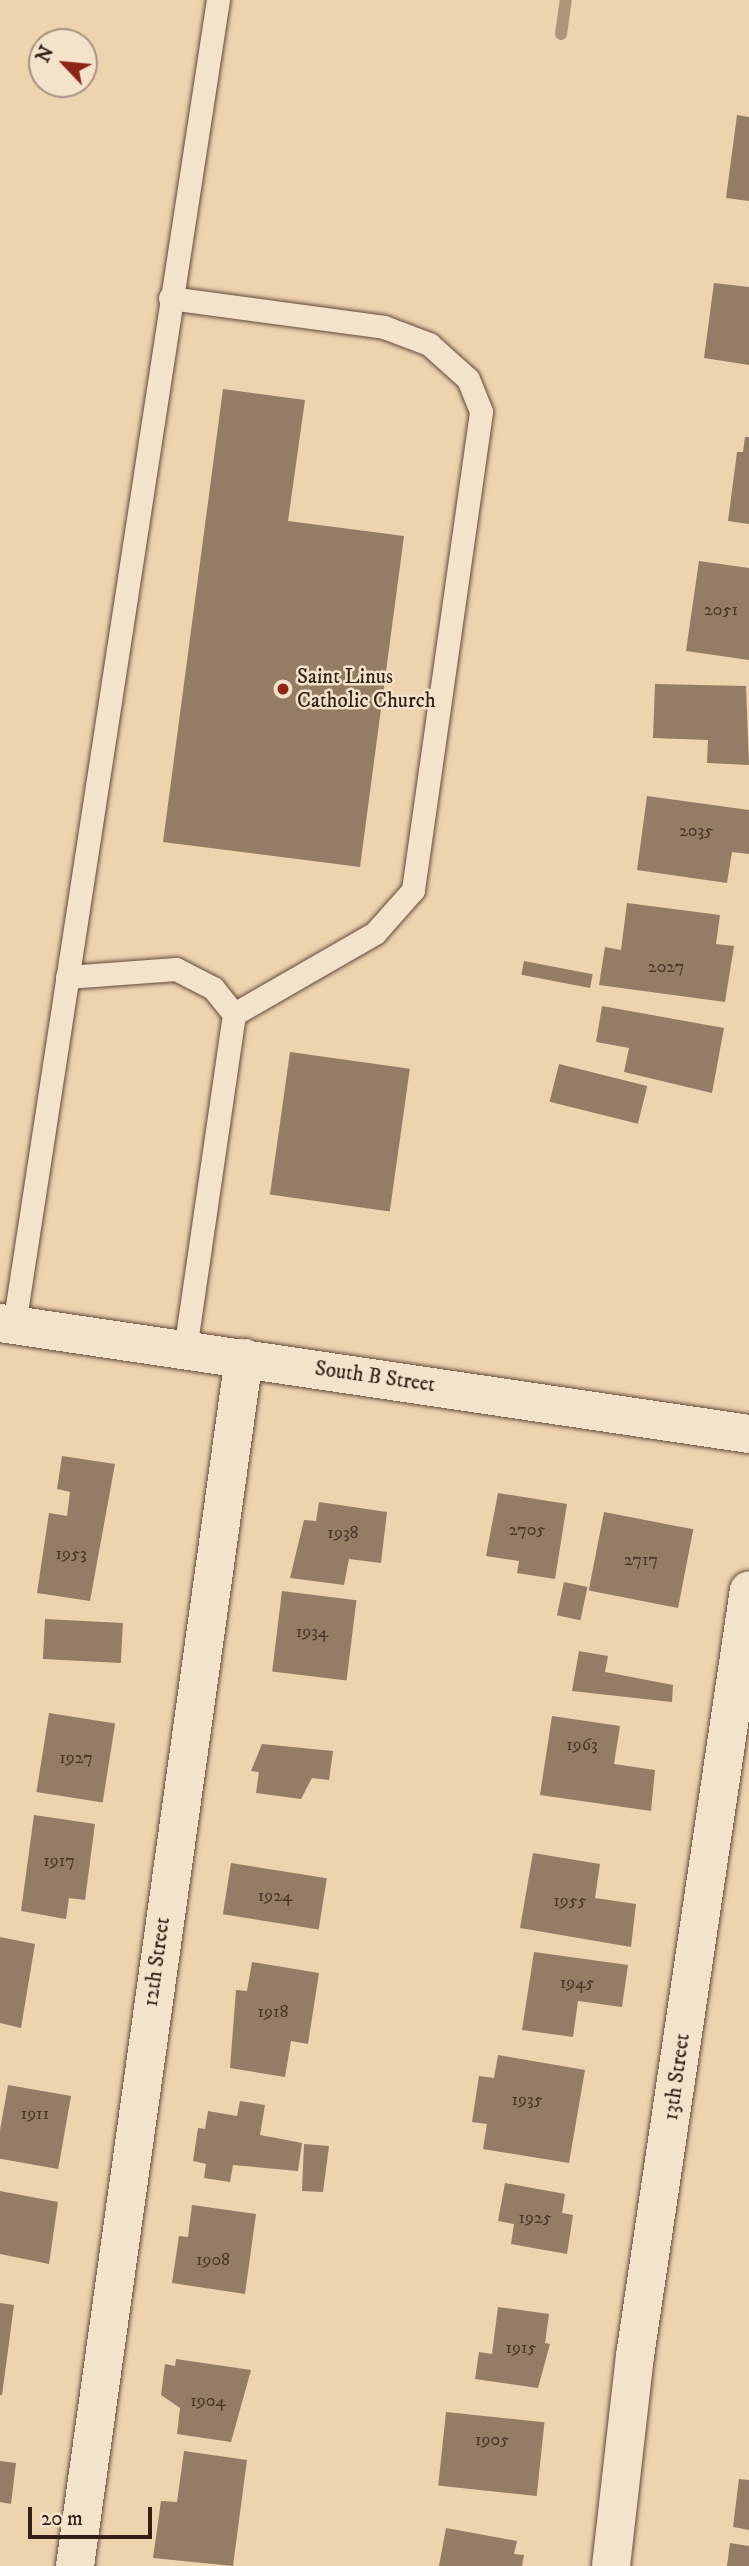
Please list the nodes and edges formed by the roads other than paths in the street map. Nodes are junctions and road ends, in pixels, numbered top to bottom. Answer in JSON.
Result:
{"nodes":[{"id":1,"x":218,"y":0,"type":"edge"},
{"id":2,"x":170,"y":299,"type":"junction"},
{"id":3,"x":67,"y":977,"type":"junction"},
{"id":4,"x":234,"y":1014,"type":"junction"},
{"id":5,"x":7,"y":1324,"type":"edge"},
{"id":6,"x":185,"y":1350,"type":"junction"},
{"id":7,"x":244,"y":1358,"type":"junction"},
{"id":8,"x":749,"y":1434,"type":"edge"},
{"id":9,"x":749,"y":1590,"type":"edge"},
{"id":10,"x":75,"y":2566,"type":"edge"},
{"id":11,"x":611,"y":2566,"type":"edge"}],
"edges":[{"from":1,"to":2,"type":"lane"},
{"from":2,"to":3,"type":"lane"},
{"from":2,"to":4,"type":"lane"},
{"from":3,"to":4,"type":"lane"},
{"from":3,"to":5,"type":"lane"},
{"from":4,"to":6,"type":"lane"},
{"from":5,"to":6,"type":"street","name":"South B Street"},
{"from":6,"to":7,"type":"street","name":"South B Street"},
{"from":7,"to":8,"type":"street","name":"South B Street"},
{"from":7,"to":10,"type":"street","name":"12th Street"},
{"from":9,"to":11,"type":"street","name":"13th Street"}]}
